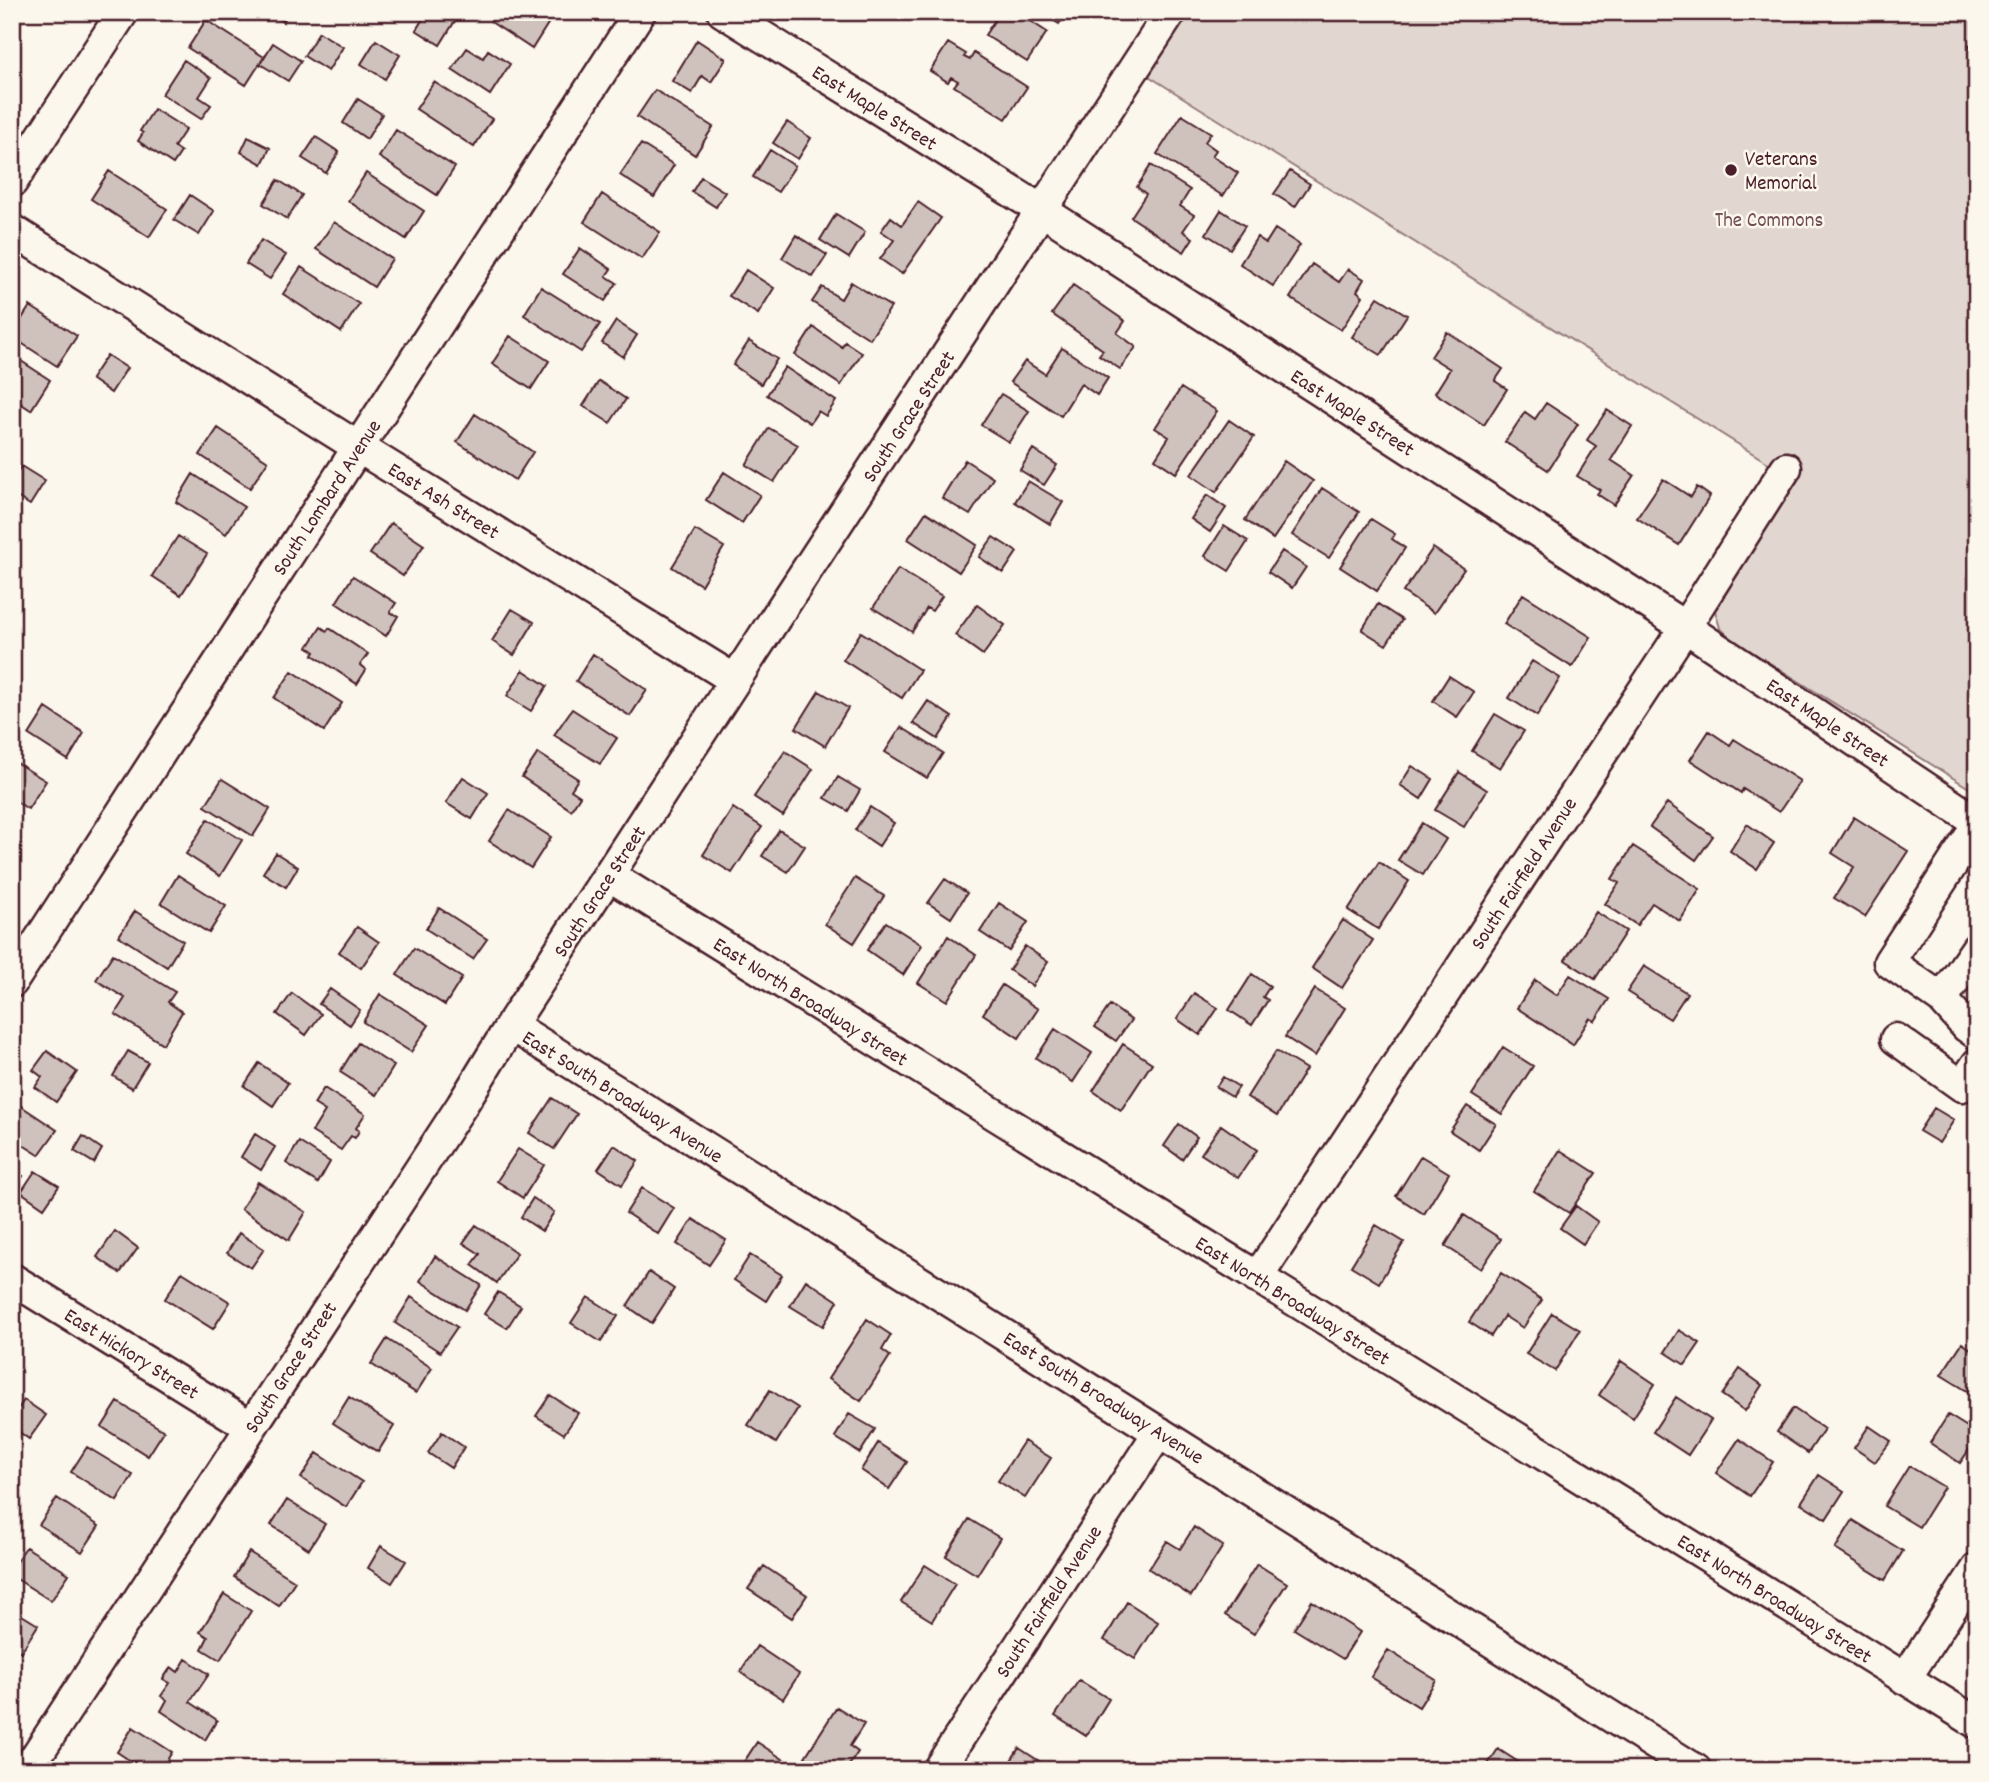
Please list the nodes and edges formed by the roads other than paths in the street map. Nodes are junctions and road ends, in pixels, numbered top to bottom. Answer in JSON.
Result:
{"nodes":[{"id":1,"x":123,"y":12,"type":"edge"},
{"id":2,"x":640,"y":12,"type":"edge"},
{"id":3,"x":723,"y":12,"type":"edge"},
{"id":4,"x":1171,"y":12,"type":"edge"},
{"id":5,"x":12,"y":182,"type":"edge"},
{"id":6,"x":1043,"y":211,"type":"junction"},
{"id":7,"x":12,"y":230,"type":"edge"},
{"id":8,"x":358,"y":447,"type":"junction"},
{"id":9,"x":1786,"y":468,"type":"dead end"},
{"id":10,"x":1685,"y":627,"type":"junction"},
{"id":11,"x":735,"y":680,"type":"junction"},
{"id":12,"x":1977,"y":824,"type":"edge"},
{"id":13,"x":610,"y":876,"type":"junction"},
{"id":14,"x":1977,"y":948,"type":"edge"},
{"id":15,"x":12,"y":982,"type":"edge"},
{"id":16,"x":1942,"y":999,"type":"junction"},
{"id":17,"x":511,"y":1025,"type":"junction"},
{"id":18,"x":1977,"y":1034,"type":"edge"},
{"id":19,"x":1896,"y":1039,"type":"dead end"},
{"id":20,"x":1977,"y":1064,"type":"edge"},
{"id":21,"x":1257,"y":1278,"type":"junction"},
{"id":22,"x":12,"y":1279,"type":"edge"},
{"id":23,"x":251,"y":1427,"type":"junction"},
{"id":24,"x":1159,"y":1432,"type":"junction"},
{"id":25,"x":1977,"y":1569,"type":"edge"},
{"id":26,"x":1905,"y":1679,"type":"junction"},
{"id":27,"x":1977,"y":1723,"type":"edge"},
{"id":28,"x":27,"y":1770,"type":"edge"},
{"id":29,"x":937,"y":1770,"type":"edge"},
{"id":30,"x":1696,"y":1770,"type":"edge"}],
"edges":[{"from":1,"to":5,"type":"street"},
{"from":2,"to":8,"type":"street","name":"South Lombard Avenue"},
{"from":3,"to":6,"type":"street","name":"East Maple Street"},
{"from":4,"to":6,"type":"street","name":"South Grace Street"},
{"from":6,"to":10,"type":"street","name":"East Maple Street"},
{"from":6,"to":11,"type":"street","name":"South Grace Street"},
{"from":7,"to":8,"type":"street","name":"East Ash Street"},
{"from":8,"to":11,"type":"street","name":"East Ash Street"},
{"from":8,"to":15,"type":"street","name":"South Lombard Avenue"},
{"from":9,"to":10,"type":"street","name":"South Fairfield Avenue"},
{"from":10,"to":12,"type":"street","name":"East Maple Street"},
{"from":10,"to":21,"type":"street","name":"South Fairfield Avenue"},
{"from":11,"to":13,"type":"street","name":"South Grace Street"},
{"from":12,"to":16,"type":"street"},
{"from":13,"to":17,"type":"street","name":"South Grace Street"},
{"from":13,"to":21,"type":"street","name":"East North Broadway Street"},
{"from":14,"to":16,"type":"street"},
{"from":16,"to":18,"type":"street"},
{"from":17,"to":23,"type":"street","name":"South Grace Street"},
{"from":17,"to":24,"type":"street","name":"East South Broadway Avenue"},
{"from":19,"to":20,"type":"street"},
{"from":21,"to":26,"type":"street","name":"East North Broadway Street"},
{"from":22,"to":23,"type":"street","name":"East Hickory Street"},
{"from":23,"to":28,"type":"street","name":"South Grace Street"},
{"from":24,"to":29,"type":"street","name":"South Fairfield Avenue"},
{"from":24,"to":30,"type":"street","name":"East South Broadway Avenue"},
{"from":25,"to":26,"type":"street"},
{"from":26,"to":27,"type":"street","name":"East North Broadway Street"}]}
